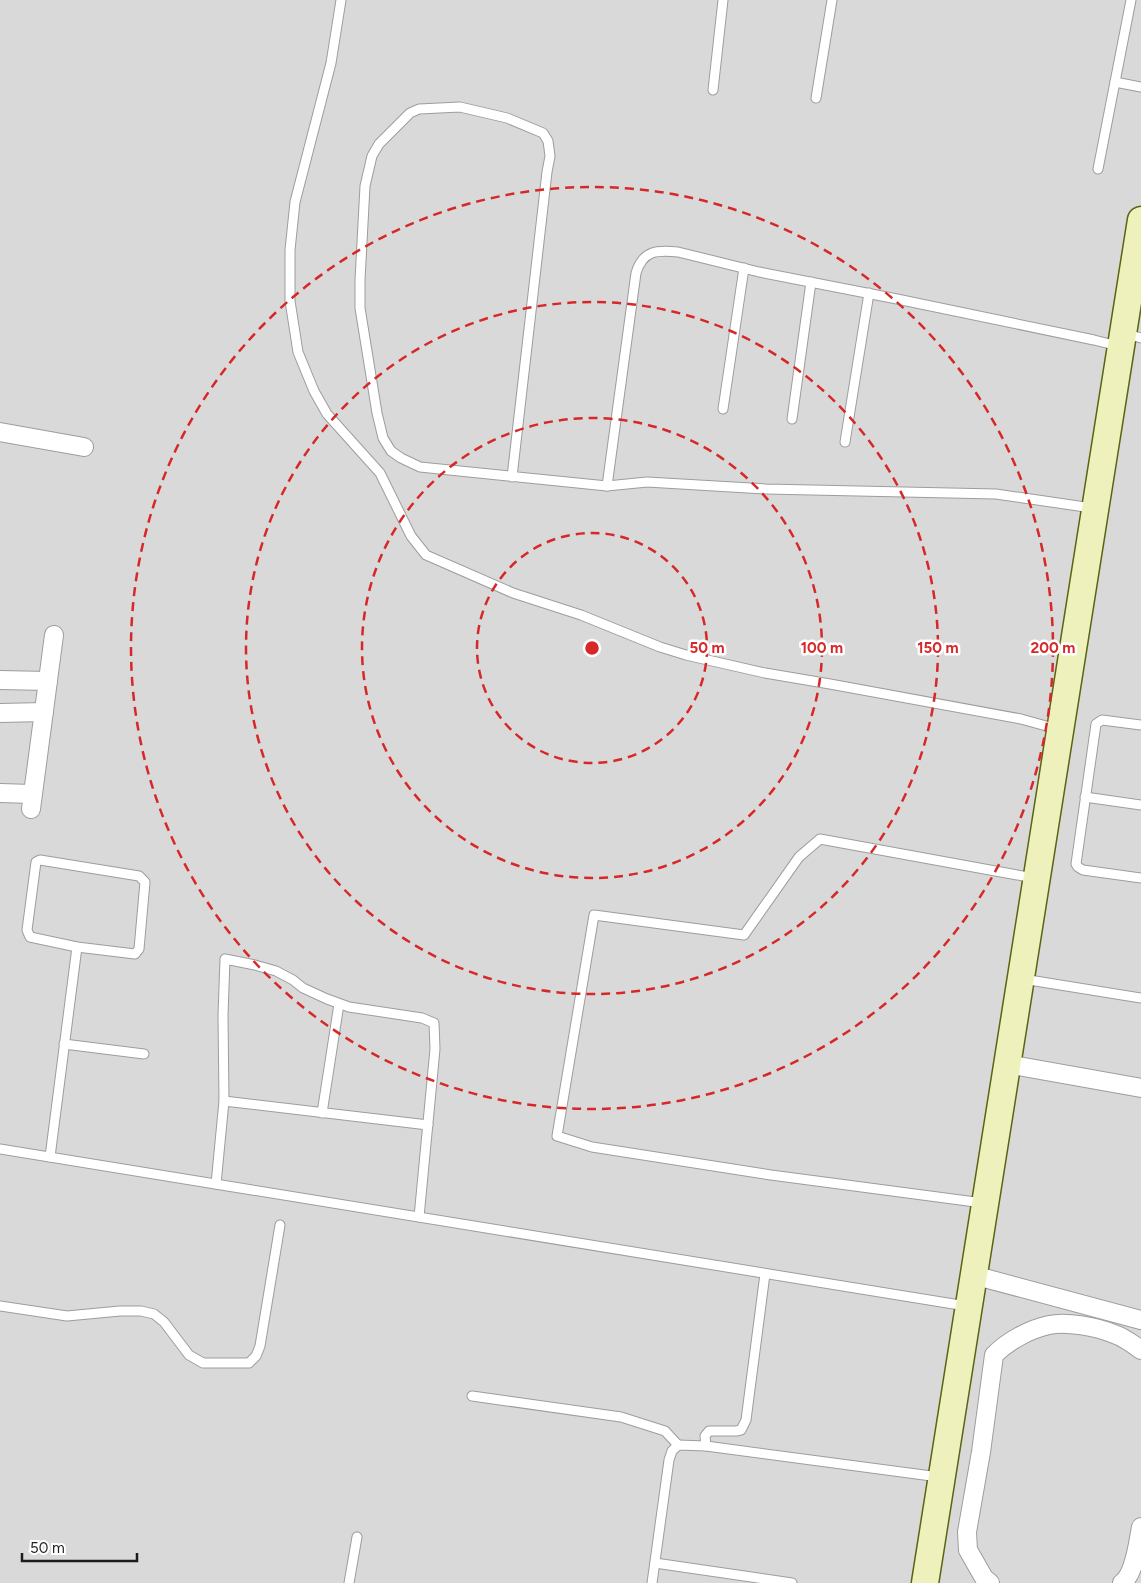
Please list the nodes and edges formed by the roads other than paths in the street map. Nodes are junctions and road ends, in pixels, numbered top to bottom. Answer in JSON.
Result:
{"nodes":[{"id":1,"x":341,"y":0,"type":"edge"},
{"id":2,"x":724,"y":0,"type":"edge"},
{"id":3,"x":832,"y":0,"type":"edge"},
{"id":4,"x":1131,"y":0,"type":"edge"},
{"id":5,"x":1115,"y":82,"type":"junction"},
{"id":6,"x":1141,"y":87,"type":"edge"},
{"id":7,"x":713,"y":90,"type":"dead end"},
{"id":8,"x":816,"y":98,"type":"dead end"},
{"id":9,"x":1098,"y":169,"type":"dead end"},
{"id":10,"x":1141,"y":220,"type":"edge"},
{"id":11,"x":744,"y":268,"type":"junction"},
{"id":12,"x":811,"y":282,"type":"junction"},
{"id":13,"x":869,"y":293,"type":"junction"},
{"id":14,"x":1128,"y":339,"type":"edge"},
{"id":15,"x":723,"y":409,"type":"dead end"},
{"id":16,"x":792,"y":419,"type":"dead end"},
{"id":17,"x":0,"y":432,"type":"edge"},
{"id":18,"x":845,"y":442,"type":"dead end"},
{"id":19,"x":84,"y":447,"type":"dead end"},
{"id":20,"x":512,"y":477,"type":"junction"},
{"id":21,"x":607,"y":486,"type":"junction"},
{"id":22,"x":1095,"y":508,"type":"junction"},
{"id":23,"x":54,"y":635,"type":"dead end"},
{"id":24,"x":0,"y":680,"type":"edge"},
{"id":25,"x":48,"y":681,"type":"junction"},
{"id":26,"x":44,"y":712,"type":"junction"},
{"id":27,"x":0,"y":713,"type":"edge"},
{"id":28,"x":1141,"y":725,"type":"edge"},
{"id":29,"x":1060,"y":730,"type":"junction"},
{"id":30,"x":0,"y":793,"type":"edge"},
{"id":31,"x":1085,"y":797,"type":"junction"},
{"id":32,"x":1141,"y":805,"type":"edge"},
{"id":33,"x":1036,"y":878,"type":"junction"},
{"id":34,"x":1141,"y":878,"type":"edge"},
{"id":35,"x":77,"y":947,"type":"junction"},
{"id":36,"x":1020,"y":979,"type":"junction"},
{"id":37,"x":1141,"y":998,"type":"edge"},
{"id":38,"x":339,"y":1004,"type":"junction"},
{"id":39,"x":64,"y":1044,"type":"junction"},
{"id":40,"x":144,"y":1054,"type":"dead end"},
{"id":41,"x":1007,"y":1064,"type":"junction"},
{"id":42,"x":1141,"y":1088,"type":"edge"},
{"id":43,"x":224,"y":1101,"type":"junction"},
{"id":44,"x":322,"y":1113,"type":"junction"},
{"id":45,"x":428,"y":1125,"type":"junction"},
{"id":46,"x":0,"y":1149,"type":"edge"},
{"id":47,"x":50,"y":1157,"type":"junction"},
{"id":48,"x":216,"y":1184,"type":"junction"},
{"id":49,"x":985,"y":1203,"type":"junction"},
{"id":50,"x":419,"y":1217,"type":"junction"},
{"id":51,"x":280,"y":1225,"type":"dead end"},
{"id":52,"x":765,"y":1274,"type":"junction"},
{"id":53,"x":973,"y":1275,"type":"junction"},
{"id":54,"x":1048,"y":1295,"type":"junction"},
{"id":55,"x":0,"y":1306,"type":"edge"},
{"id":56,"x":968,"y":1307,"type":"junction"},
{"id":57,"x":1141,"y":1320,"type":"edge"},
{"id":58,"x":1049,"y":1325,"type":"junction"},
{"id":59,"x":1141,"y":1350,"type":"edge"},
{"id":60,"x":472,"y":1396,"type":"dead end"},
{"id":61,"x":678,"y":1446,"type":"junction"},
{"id":62,"x":706,"y":1446,"type":"junction"},
{"id":63,"x":942,"y":1477,"type":"junction"},
{"id":64,"x":1141,"y":1527,"type":"edge"},
{"id":65,"x":358,"y":1537,"type":"dead end"},
{"id":66,"x":655,"y":1563,"type":"junction"},
{"id":67,"x":348,"y":1583,"type":"edge"},
{"id":68,"x":652,"y":1583,"type":"edge"},
{"id":69,"x":792,"y":1583,"type":"edge"},
{"id":70,"x":925,"y":1583,"type":"edge"},
{"id":71,"x":990,"y":1583,"type":"edge"},
{"id":72,"x":1122,"y":1583,"type":"edge"}],
"edges":[{"from":1,"to":29,"type":"lane"},
{"from":2,"to":7,"type":"lane"},
{"from":3,"to":8,"type":"lane"},
{"from":4,"to":5,"type":"lane"},
{"from":5,"to":6,"type":"lane"},
{"from":5,"to":9,"type":"lane"},
{"from":10,"to":14,"type":"main road"},
{"from":11,"to":12,"type":"lane"},
{"from":11,"to":15,"type":"lane"},
{"from":11,"to":21,"type":"lane"},
{"from":12,"to":13,"type":"lane"},
{"from":12,"to":16,"type":"lane"},
{"from":13,"to":14,"type":"lane"},
{"from":13,"to":18,"type":"lane"},
{"from":14,"to":22,"type":"main road"},
{"from":17,"to":19,"type":"street"},
{"from":20,"to":20,"type":"lane"},
{"from":20,"to":21,"type":"lane"},
{"from":21,"to":22,"type":"lane"},
{"from":22,"to":29,"type":"main road"},
{"from":23,"to":25,"type":"street"},
{"from":24,"to":25,"type":"street"},
{"from":25,"to":26,"type":"street"},
{"from":26,"to":27,"type":"street"},
{"from":26,"to":30,"type":"street"},
{"from":28,"to":31,"type":"lane"},
{"from":29,"to":33,"type":"main road"},
{"from":31,"to":32,"type":"lane"},
{"from":31,"to":34,"type":"lane"},
{"from":33,"to":36,"type":"main road"},
{"from":33,"to":49,"type":"lane"},
{"from":35,"to":35,"type":"lane"},
{"from":35,"to":39,"type":"lane"},
{"from":36,"to":37,"type":"lane"},
{"from":36,"to":41,"type":"main road"},
{"from":38,"to":43,"type":"lane"},
{"from":38,"to":44,"type":"lane"},
{"from":38,"to":45,"type":"lane"},
{"from":39,"to":40,"type":"lane"},
{"from":39,"to":47,"type":"lane"},
{"from":41,"to":42,"type":"street"},
{"from":41,"to":49,"type":"main road"},
{"from":43,"to":44,"type":"lane"},
{"from":43,"to":48,"type":"lane"},
{"from":44,"to":45,"type":"lane"},
{"from":45,"to":50,"type":"lane"},
{"from":46,"to":47,"type":"lane"},
{"from":47,"to":48,"type":"lane"},
{"from":48,"to":50,"type":"lane"},
{"from":49,"to":53,"type":"main road"},
{"from":50,"to":52,"type":"lane"},
{"from":51,"to":55,"type":"lane"},
{"from":52,"to":56,"type":"lane"},
{"from":52,"to":62,"type":"lane"},
{"from":53,"to":54,"type":"street"},
{"from":53,"to":56,"type":"main road"},
{"from":54,"to":57,"type":"street"},
{"from":54,"to":58,"type":"street"},
{"from":56,"to":63,"type":"main road"},
{"from":58,"to":59,"type":"street"},
{"from":58,"to":71,"type":"street"},
{"from":60,"to":61,"type":"lane"},
{"from":61,"to":62,"type":"lane"},
{"from":61,"to":66,"type":"lane"},
{"from":62,"to":63,"type":"lane"},
{"from":63,"to":70,"type":"main road"},
{"from":64,"to":72,"type":"street"},
{"from":65,"to":67,"type":"lane"},
{"from":66,"to":68,"type":"lane"},
{"from":66,"to":69,"type":"lane"}]}
